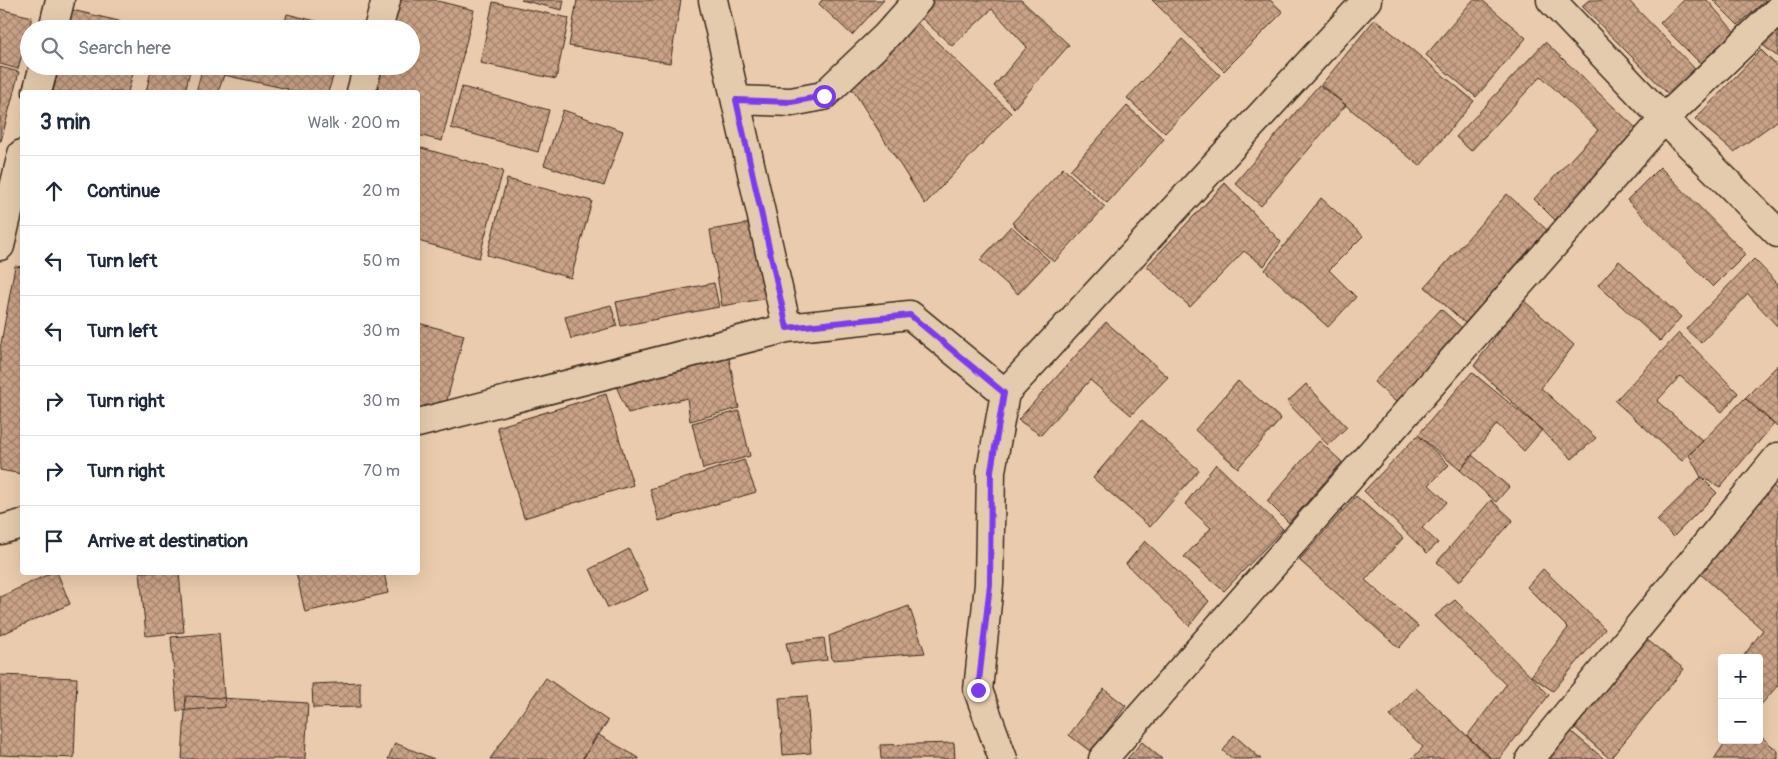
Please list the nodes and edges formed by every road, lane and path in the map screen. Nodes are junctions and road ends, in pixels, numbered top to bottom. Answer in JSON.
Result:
{"nodes":[{"id":1,"x":60,"y":0,"type":"edge"},
{"id":2,"x":386,"y":0,"type":"edge"},
{"id":3,"x":713,"y":0,"type":"edge"},
{"id":4,"x":918,"y":0,"type":"edge"},
{"id":5,"x":1366,"y":0,"type":"edge"},
{"id":6,"x":1551,"y":0,"type":"edge"},
{"id":7,"x":1778,"y":10,"type":"edge"},
{"id":8,"x":55,"y":20,"type":"edge"},
{"id":9,"x":380,"y":20,"type":"edge"},
{"id":10,"x":42,"y":75,"type":"edge"},
{"id":11,"x":366,"y":75,"type":"edge"},
{"id":12,"x":38,"y":90,"type":"edge"},
{"id":13,"x":362,"y":90,"type":"edge"},
{"id":14,"x":736,"y":100,"type":"junction"},
{"id":15,"x":1664,"y":119,"type":"junction"},
{"id":16,"x":20,"y":162,"type":"edge"},
{"id":17,"x":1778,"y":232,"type":"edge"},
{"id":18,"x":0,"y":246,"type":"edge"},
{"id":19,"x":787,"y":328,"type":"junction"},
{"id":20,"x":1004,"y":393,"type":"junction"},
{"id":21,"x":420,"y":422,"type":"edge"},
{"id":22,"x":1778,"y":457,"type":"edge"},
{"id":23,"x":20,"y":525,"type":"edge"},
{"id":24,"x":0,"y":530,"type":"edge"},
{"id":25,"x":1003,"y":759,"type":"edge"},
{"id":26,"x":1103,"y":759,"type":"edge"},
{"id":27,"x":1530,"y":759,"type":"edge"}],
"edges":[{"from":1,"to":8,"type":"street"},
{"from":2,"to":9,"type":"street"},
{"from":3,"to":14,"type":"street"},
{"from":4,"to":14,"type":"street"},
{"from":5,"to":20,"type":"street"},
{"from":6,"to":15,"type":"street"},
{"from":7,"to":15,"type":"street"},
{"from":10,"to":12,"type":"street"},
{"from":11,"to":13,"type":"street"},
{"from":14,"to":19,"type":"street"},
{"from":15,"to":17,"type":"street"},
{"from":15,"to":26,"type":"street"},
{"from":16,"to":18,"type":"street"},
{"from":19,"to":20,"type":"street"},
{"from":19,"to":21,"type":"street"},
{"from":20,"to":25,"type":"street"},
{"from":22,"to":27,"type":"street"},
{"from":23,"to":24,"type":"street"}]}
